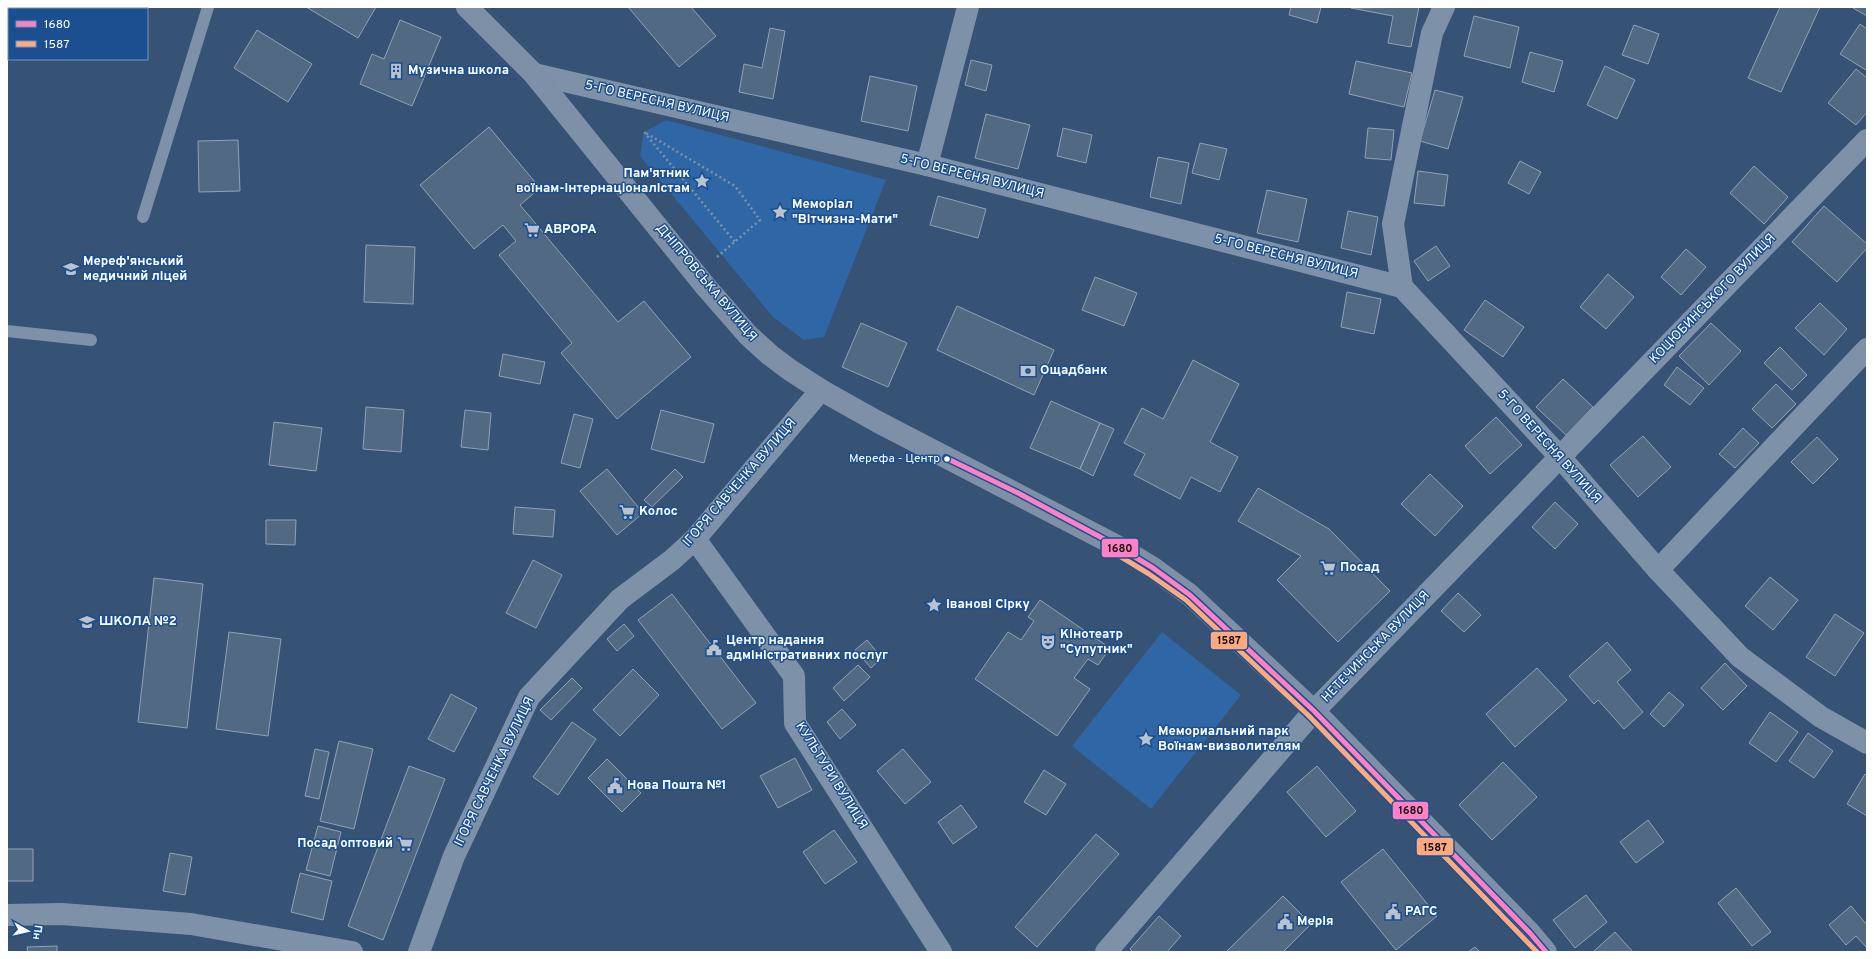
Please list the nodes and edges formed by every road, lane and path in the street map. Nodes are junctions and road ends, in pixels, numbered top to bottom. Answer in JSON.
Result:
{"nodes":[{"id":1,"x":208,"y":7,"type":"edge"},
{"id":2,"x":467,"y":7,"type":"edge"},
{"id":3,"x":968,"y":7,"type":"edge"},
{"id":4,"x":1444,"y":7,"type":"edge"},
{"id":5,"x":534,"y":74,"type":"junction"},
{"id":6,"x":1867,"y":140,"type":"edge"},
{"id":7,"x":927,"y":165,"type":"junction"},
{"id":8,"x":143,"y":217,"type":"dead end"},
{"id":9,"x":735,"y":242,"type":"junction"},
{"id":10,"x":717,"y":257,"type":"dead end"},
{"id":11,"x":1402,"y":287,"type":"junction"},
{"id":12,"x":7,"y":331,"type":"edge"},
{"id":13,"x":91,"y":340,"type":"dead end"},
{"id":14,"x":1867,"y":349,"type":"edge"},
{"id":15,"x":821,"y":390,"type":"junction"},
{"id":16,"x":1560,"y":457,"type":"junction"},
{"id":17,"x":695,"y":539,"type":"junction"},
{"id":18,"x":1658,"y":570,"type":"junction"},
{"id":19,"x":1314,"y":711,"type":"junction"},
{"id":20,"x":1867,"y":742,"type":"edge"},
{"id":21,"x":7,"y":915,"type":"edge"},
{"id":22,"x":352,"y":952,"type":"edge"},
{"id":23,"x":419,"y":952,"type":"edge"},
{"id":24,"x":941,"y":952,"type":"edge"},
{"id":25,"x":1106,"y":952,"type":"edge"},
{"id":26,"x":1546,"y":952,"type":"edge"}],
"edges":[{"from":1,"to":8,"type":"lane"},
{"from":2,"to":5,"type":"highway","name":"ДНІПРОВСЬКА ВУЛИЦЯ"},
{"from":3,"to":7,"type":"street"},
{"from":4,"to":11,"type":"street"},
{"from":5,"to":7,"type":"street","name":"5-ГО ВЕРЕСНЯ ВУЛИЦЯ"},
{"from":5,"to":15,"type":"highway","name":"ДНІПРОВСЬКА ВУЛИЦЯ"},
{"from":6,"to":16,"type":"street","name":"КОЦЮБИНСЬКОГО ВУЛИЦЯ"},
{"from":7,"to":11,"type":"street","name":"5-ГО ВЕРЕСНЯ ВУЛИЦЯ"},
{"from":9,"to":9,"type":"path"},
{"from":9,"to":10,"type":"path"},
{"from":11,"to":16,"type":"street","name":"5-ГО ВЕРЕСНЯ ВУЛИЦЯ"},
{"from":12,"to":13,"type":"lane"},
{"from":14,"to":18,"type":"street"},
{"from":15,"to":17,"type":"street","name":"ІГОРЯ САВЧЕНКА ВУЛИЦЯ"},
{"from":15,"to":19,"type":"highway","name":"ДНІПРОВСЬКА ВУЛИЦЯ"},
{"from":16,"to":18,"type":"street","name":"5-ГО ВЕРЕСНЯ ВУЛИЦЯ"},
{"from":16,"to":19,"type":"street","name":"НЕТЕЧИНСЬКА ВУЛИЦЯ"},
{"from":17,"to":23,"type":"street","name":"ІГОРЯ САВЧЕНКА ВУЛИЦЯ"},
{"from":17,"to":24,"type":"street","name":"КУЛЬТУРИ ВУЛИЦЯ"},
{"from":18,"to":20,"type":"street","name":"5-ГО ВЕРЕСНЯ ВУЛИЦЯ"},
{"from":19,"to":25,"type":"street","name":"НЕТЕЧИНСЬКА ВУЛИЦЯ"},
{"from":19,"to":26,"type":"highway","name":"ДНІПРОВСЬКА ВУЛИЦЯ"},
{"from":21,"to":22,"type":"street"}]}
